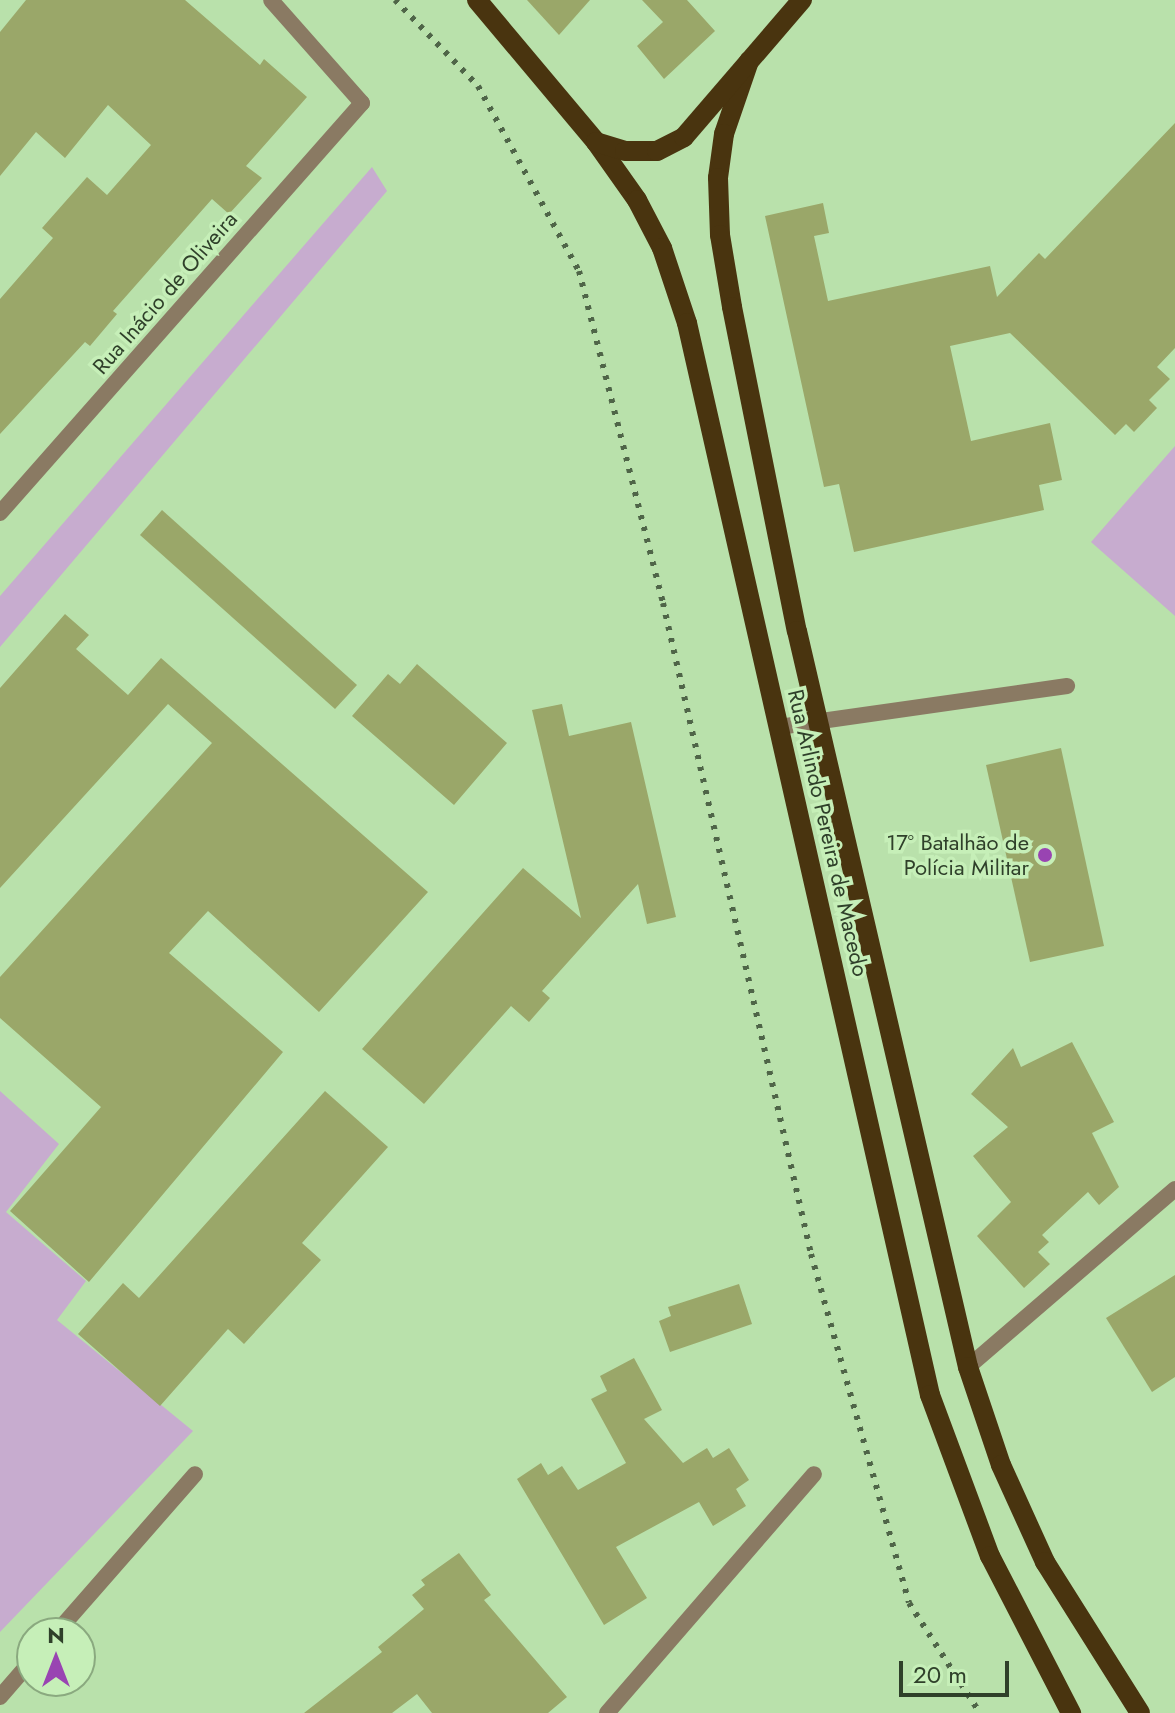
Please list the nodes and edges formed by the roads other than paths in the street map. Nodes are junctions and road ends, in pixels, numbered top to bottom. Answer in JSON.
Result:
{"nodes":[{"id":1,"x":271,"y":0,"type":"edge"},
{"id":2,"x":477,"y":0,"type":"edge"},
{"id":3,"x":802,"y":0,"type":"edge"},
{"id":4,"x":749,"y":61,"type":"junction"},
{"id":5,"x":596,"y":142,"type":"junction"},
{"id":6,"x":0,"y":513,"type":"edge"},
{"id":7,"x":1067,"y":686,"type":"dead end"},
{"id":8,"x":818,"y":721,"type":"junction"},
{"id":9,"x":779,"y":727,"type":"junction"},
{"id":10,"x":1175,"y":1189,"type":"edge"},
{"id":11,"x":968,"y":1367,"type":"junction"},
{"id":12,"x":195,"y":1474,"type":"dead end"},
{"id":13,"x":814,"y":1474,"type":"dead end"},
{"id":14,"x":70,"y":1617,"type":"edge"},
{"id":15,"x":16,"y":1678,"type":"edge"},
{"id":16,"x":0,"y":1697,"type":"edge"},
{"id":17,"x":607,"y":1713,"type":"edge"},
{"id":18,"x":1071,"y":1713,"type":"edge"},
{"id":19,"x":1140,"y":1713,"type":"edge"}],
"edges":[{"from":1,"to":6,"type":"street","name":"Rua Inácio de Oliveira"},
{"from":2,"to":5,"type":"main road","name":"Rua Arlindo Pereira de Macedo"},
{"from":3,"to":4,"type":"main road"},
{"from":4,"to":5,"type":"main road"},
{"from":4,"to":8,"type":"main road","name":"Rua Arlindo Pereira de Macedo"},
{"from":5,"to":9,"type":"main road","name":"Rua Arlindo Pereira de Macedo"},
{"from":7,"to":8,"type":"street"},
{"from":8,"to":9,"type":"street"},
{"from":8,"to":11,"type":"main road","name":"Rua Arlindo Pereira de Macedo"},
{"from":9,"to":18,"type":"main road","name":"Rua Arlindo Pereira de Macedo"},
{"from":10,"to":11,"type":"street"},
{"from":11,"to":19,"type":"main road","name":"Rua Arlindo Pereira de Macedo"},
{"from":12,"to":14,"type":"street"},
{"from":13,"to":17,"type":"street"},
{"from":15,"to":16,"type":"street"}]}
